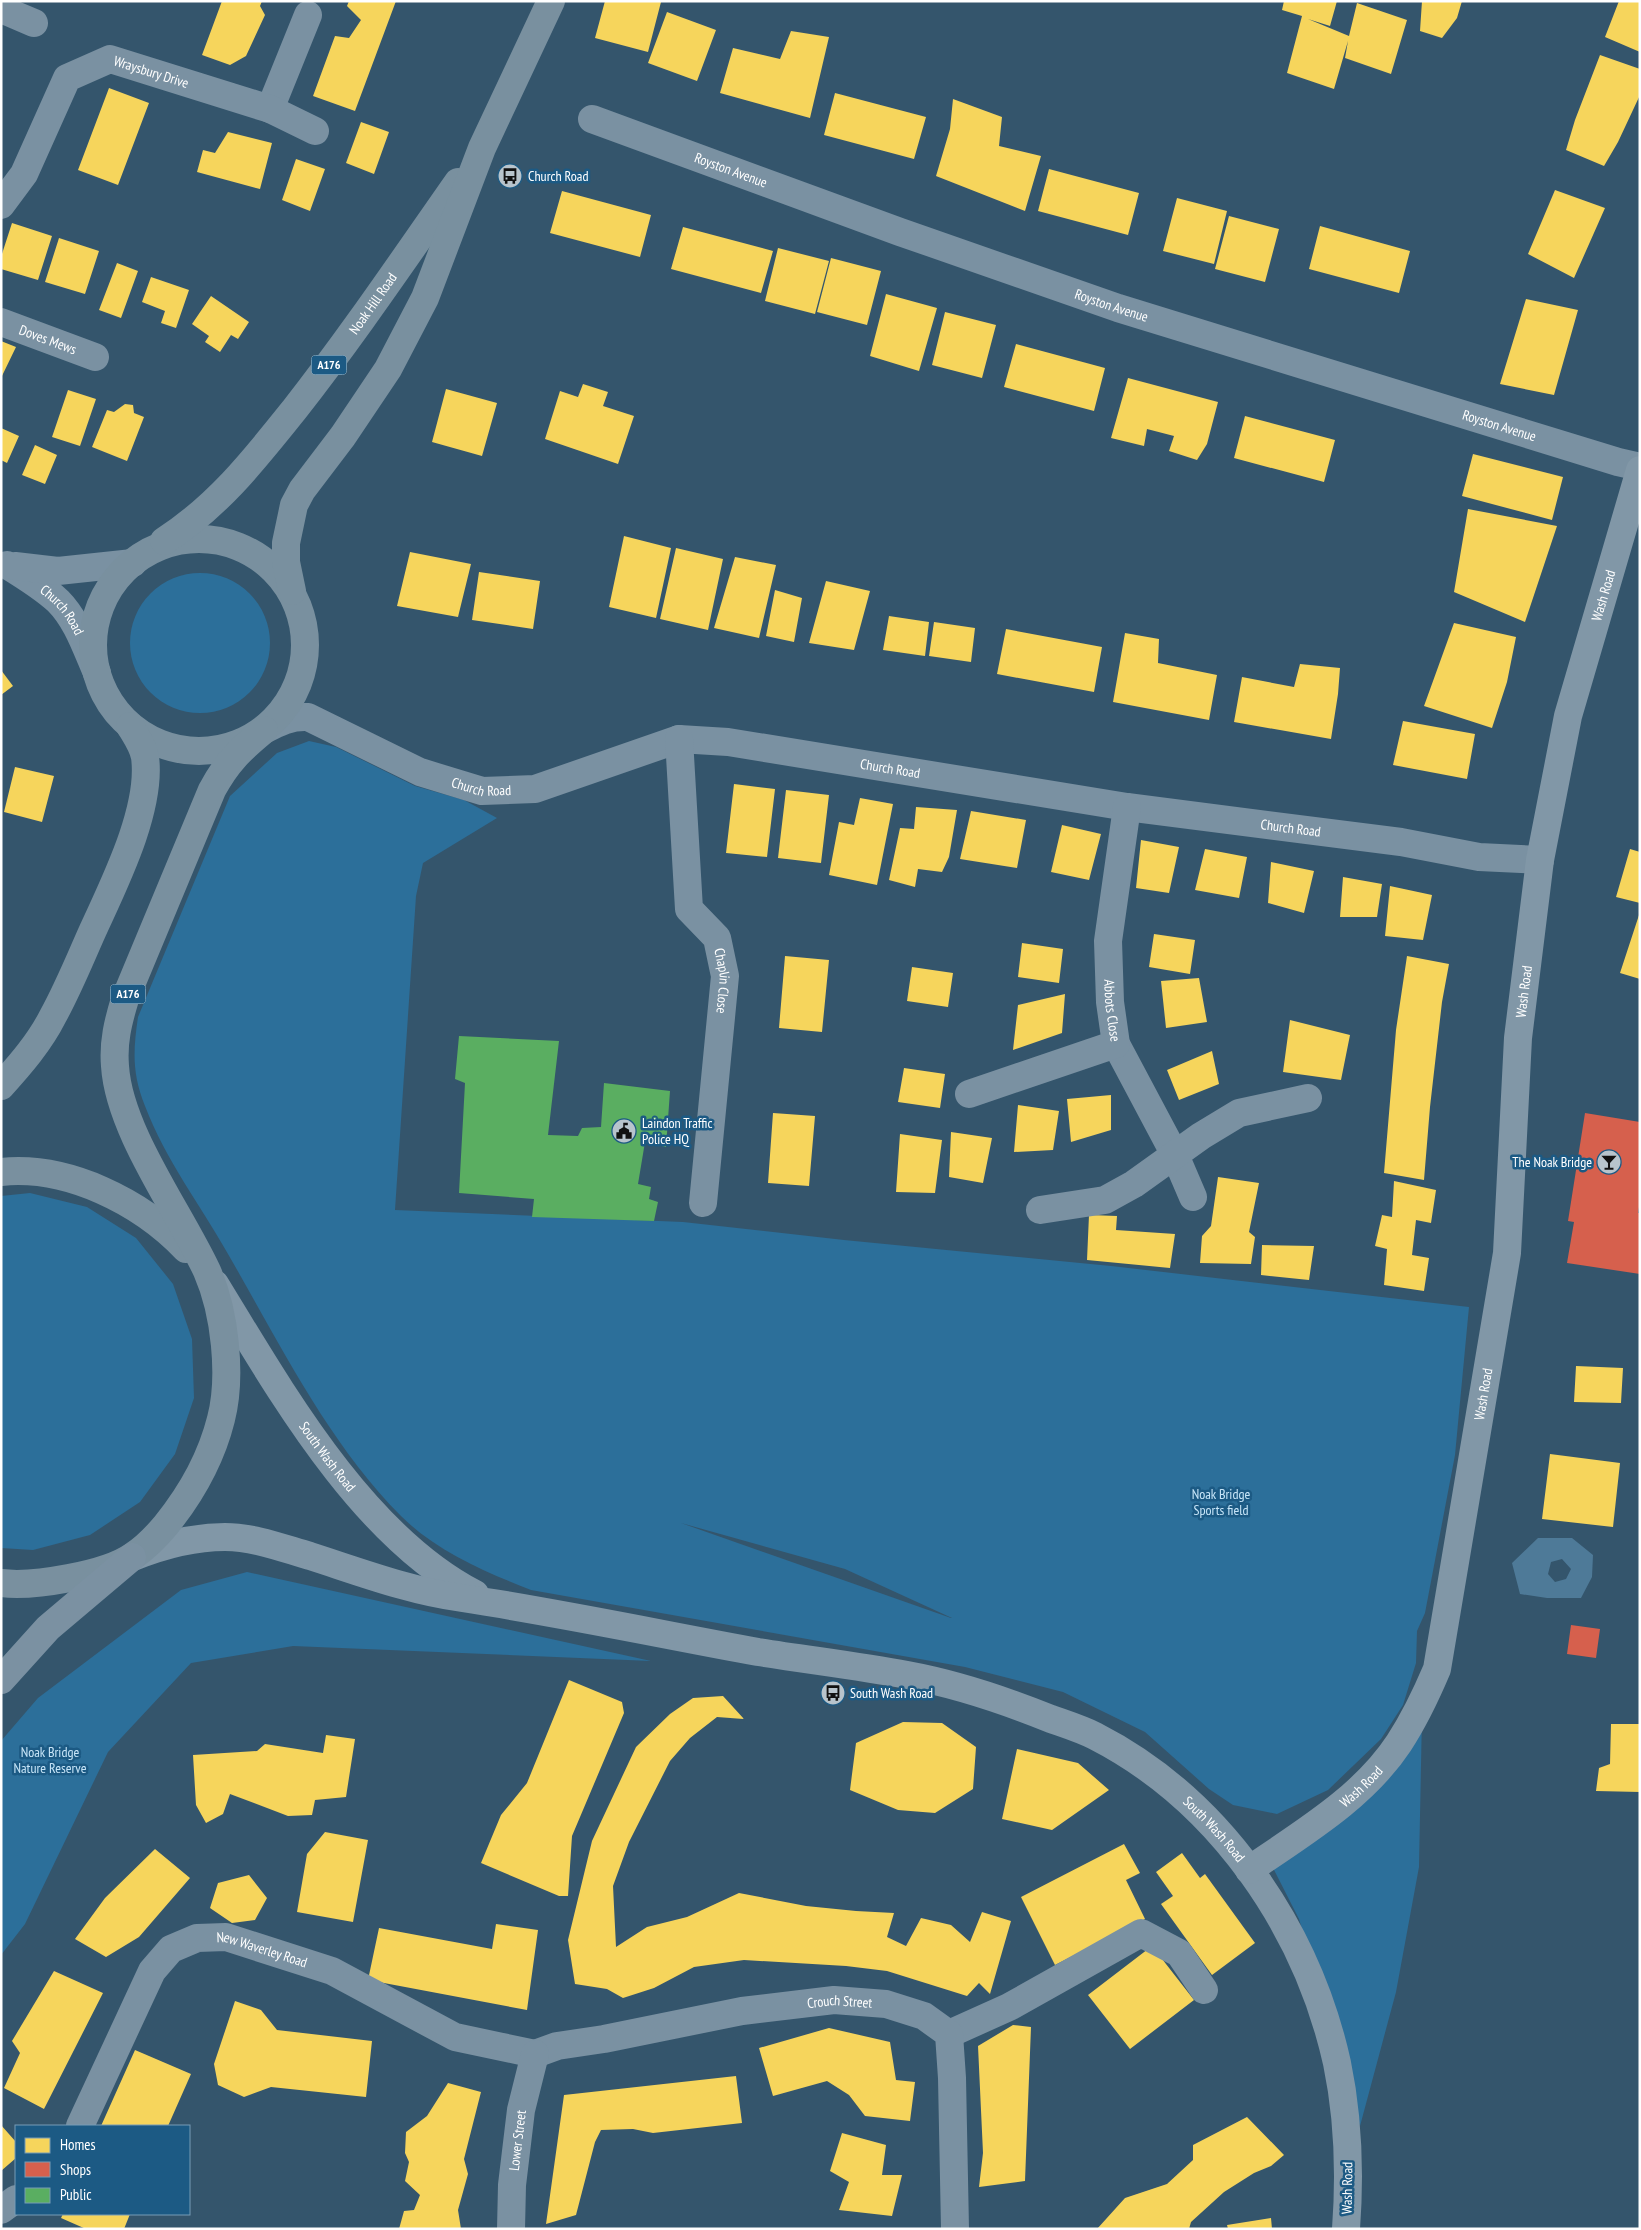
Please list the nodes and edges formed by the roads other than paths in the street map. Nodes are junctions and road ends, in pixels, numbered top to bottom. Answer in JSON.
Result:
{"nodes":[{"id":1,"x":550,"y":1,"type":"edge"},
{"id":2,"x":1,"y":9,"type":"edge"},
{"id":3,"x":308,"y":15,"type":"dead end"},
{"id":4,"x":34,"y":23,"type":"dead end"},
{"id":5,"x":270,"y":109,"type":"junction"},
{"id":6,"x":592,"y":119,"type":"dead end"},
{"id":7,"x":315,"y":131,"type":"dead end"},
{"id":8,"x":482,"y":148,"type":"junction"},
{"id":9,"x":1,"y":206,"type":"edge"},
{"id":10,"x":1,"y":322,"type":"edge"},
{"id":11,"x":95,"y":357,"type":"dead end"},
{"id":12,"x":1640,"y":468,"type":"edge"},
{"id":13,"x":139,"y":558,"type":"junction"},
{"id":14,"x":4,"y":564,"type":"edge"},
{"id":15,"x":294,"y":596,"type":"junction"},
{"id":16,"x":97,"y":672,"type":"junction"},
{"id":17,"x":130,"y":726,"type":"junction"},
{"id":18,"x":264,"y":730,"type":"junction"},
{"id":19,"x":680,"y":739,"type":"junction"},
{"id":20,"x":1127,"y":807,"type":"junction"},
{"id":21,"x":1540,"y":860,"type":"junction"},
{"id":22,"x":1116,"y":1044,"type":"junction"},
{"id":23,"x":1,"y":1086,"type":"edge"},
{"id":24,"x":970,"y":1094,"type":"dead end"},
{"id":25,"x":1308,"y":1098,"type":"dead end"},
{"id":26,"x":1175,"y":1155,"type":"junction"},
{"id":27,"x":1,"y":1172,"type":"edge"},
{"id":28,"x":1193,"y":1197,"type":"dead end"},
{"id":29,"x":703,"y":1203,"type":"dead end"},
{"id":30,"x":1040,"y":1210,"type":"dead end"},
{"id":31,"x":207,"y":1272,"type":"junction"},
{"id":32,"x":132,"y":1557,"type":"junction"},
{"id":33,"x":1,"y":1583,"type":"edge"},
{"id":34,"x":491,"y":1602,"type":"junction"},
{"id":35,"x":1,"y":1680,"type":"edge"},
{"id":36,"x":1249,"y":1870,"type":"junction"},
{"id":37,"x":1204,"y":1990,"type":"dead end"},
{"id":38,"x":949,"y":2034,"type":"junction"},
{"id":39,"x":534,"y":2054,"type":"junction"},
{"id":40,"x":80,"y":2125,"type":"edge"},
{"id":41,"x":15,"y":2200,"type":"edge"},
{"id":42,"x":1,"y":2210,"type":"edge"},
{"id":43,"x":511,"y":2229,"type":"edge"},
{"id":44,"x":955,"y":2229,"type":"edge"},
{"id":45,"x":1346,"y":2229,"type":"edge"}],
"edges":[{"from":1,"to":8,"type":"main road","name":"Noak Hill Road","number":"A176"},
{"from":2,"to":4,"type":"street"},
{"from":3,"to":5,"type":"street"},
{"from":5,"to":7,"type":"street","name":"Wraysbury Drive"},
{"from":5,"to":9,"type":"street","name":"Wraysbury Drive"},
{"from":6,"to":12,"type":"street","name":"Royston Avenue"},
{"from":8,"to":13,"type":"main road","name":"Noak Hill Road","number":"A176"},
{"from":8,"to":15,"type":"main road","name":"Noak Hill Road","number":"A176"},
{"from":10,"to":11,"type":"street","name":"Doves Mews"},
{"from":12,"to":21,"type":"street","name":"Wash Road"},
{"from":13,"to":14,"type":"street","name":"Church Road"},
{"from":13,"to":15,"type":"main road"},
{"from":13,"to":16,"type":"main road"},
{"from":14,"to":16,"type":"street","name":"Church Road"},
{"from":15,"to":18,"type":"main road"},
{"from":16,"to":17,"type":"main road"},
{"from":17,"to":18,"type":"main road"},
{"from":17,"to":23,"type":"main road"},
{"from":18,"to":19,"type":"street","name":"Church Road"},
{"from":18,"to":31,"type":"main road","number":"A176"},
{"from":19,"to":20,"type":"street","name":"Church Road"},
{"from":19,"to":29,"type":"street","name":"Chaplin Close"},
{"from":20,"to":21,"type":"street","name":"Church Road"},
{"from":20,"to":22,"type":"street","name":"Abbots Close"},
{"from":21,"to":36,"type":"street","name":"Wash Road"},
{"from":22,"to":24,"type":"street"},
{"from":22,"to":26,"type":"street","name":"Abbots Close"},
{"from":25,"to":26,"type":"street"},
{"from":26,"to":28,"type":"street","name":"Abbots Close"},
{"from":26,"to":30,"type":"street"},
{"from":27,"to":31,"type":"main road"},
{"from":31,"to":32,"type":"main road"},
{"from":31,"to":34,"type":"street","name":"South Wash Road"},
{"from":32,"to":33,"type":"main road"},
{"from":32,"to":34,"type":"street","name":"South Wash Road"},
{"from":32,"to":35,"type":"highway"},
{"from":34,"to":36,"type":"street","name":"South Wash Road"},
{"from":36,"to":45,"type":"street","name":"Wash Road"},
{"from":37,"to":38,"type":"street"},
{"from":38,"to":39,"type":"street","name":"Crouch Street"},
{"from":38,"to":44,"type":"street"},
{"from":39,"to":40,"type":"street","name":"New Waverley Road"},
{"from":39,"to":43,"type":"street","name":"Lower Street"},
{"from":41,"to":42,"type":"street"}]}
